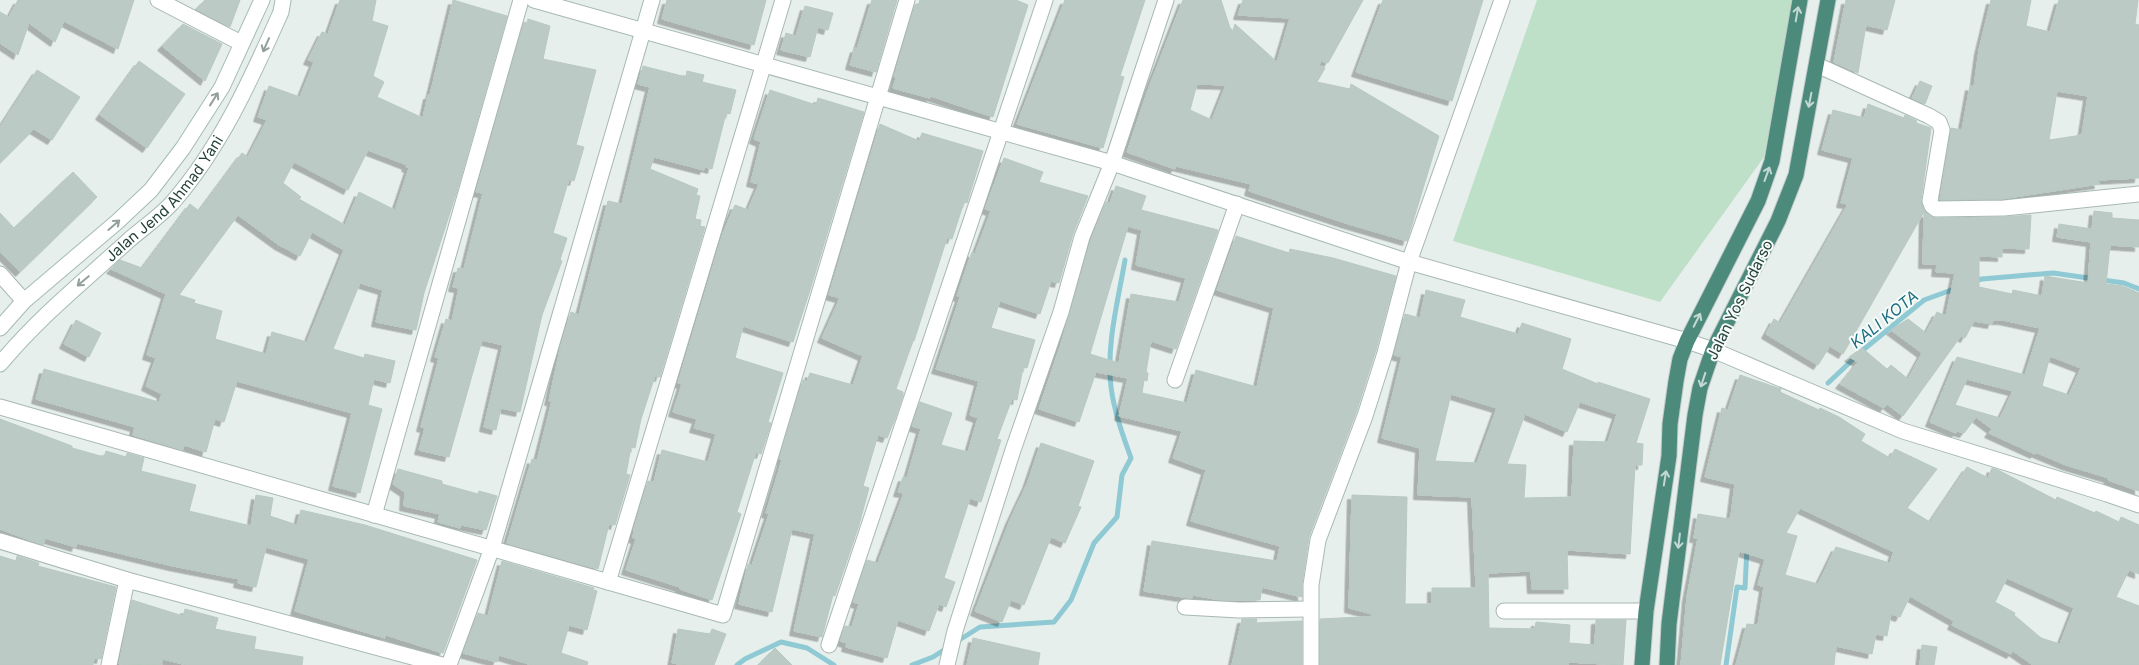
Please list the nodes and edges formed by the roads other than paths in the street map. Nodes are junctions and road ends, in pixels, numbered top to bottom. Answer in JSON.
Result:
{"nodes":[{"id":1,"x":158,"y":0,"type":"edge"},
{"id":2,"x":262,"y":0,"type":"edge"},
{"id":3,"x":284,"y":0,"type":"edge"},
{"id":4,"x":521,"y":0,"type":"edge"},
{"id":5,"x":534,"y":0,"type":"edge"},
{"id":6,"x":652,"y":0,"type":"edge"},
{"id":7,"x":783,"y":0,"type":"edge"},
{"id":8,"x":907,"y":0,"type":"edge"},
{"id":9,"x":1045,"y":0,"type":"edge"},
{"id":10,"x":1166,"y":0,"type":"edge"},
{"id":11,"x":1502,"y":0,"type":"edge"},
{"id":12,"x":1800,"y":0,"type":"edge"},
{"id":13,"x":1828,"y":0,"type":"edge"},
{"id":14,"x":643,"y":31,"type":"junction"},
{"id":15,"x":241,"y":42,"type":"junction"},
{"id":16,"x":763,"y":65,"type":"junction"},
{"id":17,"x":1817,"y":66,"type":"junction"},
{"id":18,"x":878,"y":97,"type":"junction"},
{"id":19,"x":1001,"y":132,"type":"junction"},
{"id":20,"x":1112,"y":163,"type":"junction"},
{"id":21,"x":2139,"y":194,"type":"edge"},
{"id":22,"x":1237,"y":204,"type":"junction"},
{"id":23,"x":1409,"y":262,"type":"junction"},
{"id":24,"x":0,"y":274,"type":"edge"},
{"id":25,"x":24,"y":301,"type":"junction"},
{"id":26,"x":0,"y":328,"type":"edge"},
{"id":27,"x":1687,"y":341,"type":"junction"},
{"id":28,"x":1713,"y":350,"type":"junction"},
{"id":29,"x":0,"y":364,"type":"edge"},
{"id":30,"x":1175,"y":380,"type":"dead end"},
{"id":31,"x":0,"y":407,"type":"edge"},
{"id":32,"x":2139,"y":506,"type":"edge"},
{"id":33,"x":374,"y":515,"type":"junction"},
{"id":34,"x":0,"y":541,"type":"edge"},
{"id":35,"x":492,"y":548,"type":"junction"},
{"id":36,"x":128,"y":580,"type":"junction"},
{"id":37,"x":608,"y":582,"type":"junction"},
{"id":38,"x":1185,"y":607,"type":"dead end"},
{"id":39,"x":1310,"y":609,"type":"junction"},
{"id":40,"x":1504,"y":611,"type":"dead end"},
{"id":41,"x":1646,"y":611,"type":"junction"},
{"id":42,"x":829,"y":645,"type":"dead end"},
{"id":43,"x":109,"y":665,"type":"edge"},
{"id":44,"x":442,"y":665,"type":"edge"},
{"id":45,"x":448,"y":665,"type":"edge"},
{"id":46,"x":947,"y":665,"type":"edge"},
{"id":47,"x":1311,"y":665,"type":"edge"},
{"id":48,"x":1642,"y":665,"type":"edge"},
{"id":49,"x":1667,"y":665,"type":"edge"}],
"edges":[{"from":1,"to":15,"type":"street"},
{"from":2,"to":15,"type":"street","name":"Jalan Jend Ahmad Yani"},
{"from":3,"to":29,"type":"street","name":"Jalan Jend Ahmad Yani","one_way":true},
{"from":4,"to":33,"type":"street"},
{"from":5,"to":14,"type":"street"},
{"from":6,"to":14,"type":"street"},
{"from":7,"to":16,"type":"street"},
{"from":8,"to":18,"type":"street"},
{"from":9,"to":19,"type":"street"},
{"from":10,"to":20,"type":"street"},
{"from":11,"to":23,"type":"street"},
{"from":27,"to":12,"type":"highway","name":"Jalan Yos Sudarso","one_way":true},
{"from":13,"to":17,"type":"highway","name":"Jalan Yos Sudarso"},
{"from":14,"to":16,"type":"street"},
{"from":14,"to":35,"type":"street"},
{"from":25,"to":15,"type":"street","name":"Jalan Jend Ahmad Yani","one_way":true},
{"from":16,"to":18,"type":"street"},
{"from":16,"to":37,"type":"street"},
{"from":17,"to":21,"type":"street"},
{"from":17,"to":28,"type":"highway","name":"Jalan Yos Sudarso","one_way":true},
{"from":18,"to":19,"type":"street"},
{"from":18,"to":37,"type":"street"},
{"from":19,"to":20,"type":"street"},
{"from":19,"to":42,"type":"street"},
{"from":20,"to":22,"type":"street"},
{"from":20,"to":46,"type":"street"},
{"from":22,"to":23,"type":"street"},
{"from":22,"to":30,"type":"street"},
{"from":23,"to":27,"type":"street"},
{"from":23,"to":39,"type":"street"},
{"from":24,"to":25,"type":"street"},
{"from":25,"to":26,"type":"street","name":"Jalan Jend Ahmad Yani"},
{"from":27,"to":28,"type":"street"},
{"from":41,"to":27,"type":"highway","name":"Jalan Yos Sudarso","one_way":true},
{"from":28,"to":32,"type":"street"},
{"from":28,"to":49,"type":"highway","name":"Jalan Yos Sudarso","one_way":true},
{"from":31,"to":33,"type":"street"},
{"from":33,"to":35,"type":"street"},
{"from":34,"to":36,"type":"street"},
{"from":35,"to":37,"type":"street"},
{"from":35,"to":45,"type":"street"},
{"from":36,"to":43,"type":"street"},
{"from":36,"to":44,"type":"street"},
{"from":38,"to":39,"type":"street"},
{"from":39,"to":47,"type":"street"},
{"from":40,"to":41,"type":"street"},
{"from":41,"to":48,"type":"highway","name":"Jalan Yos Sudarso"}]}
